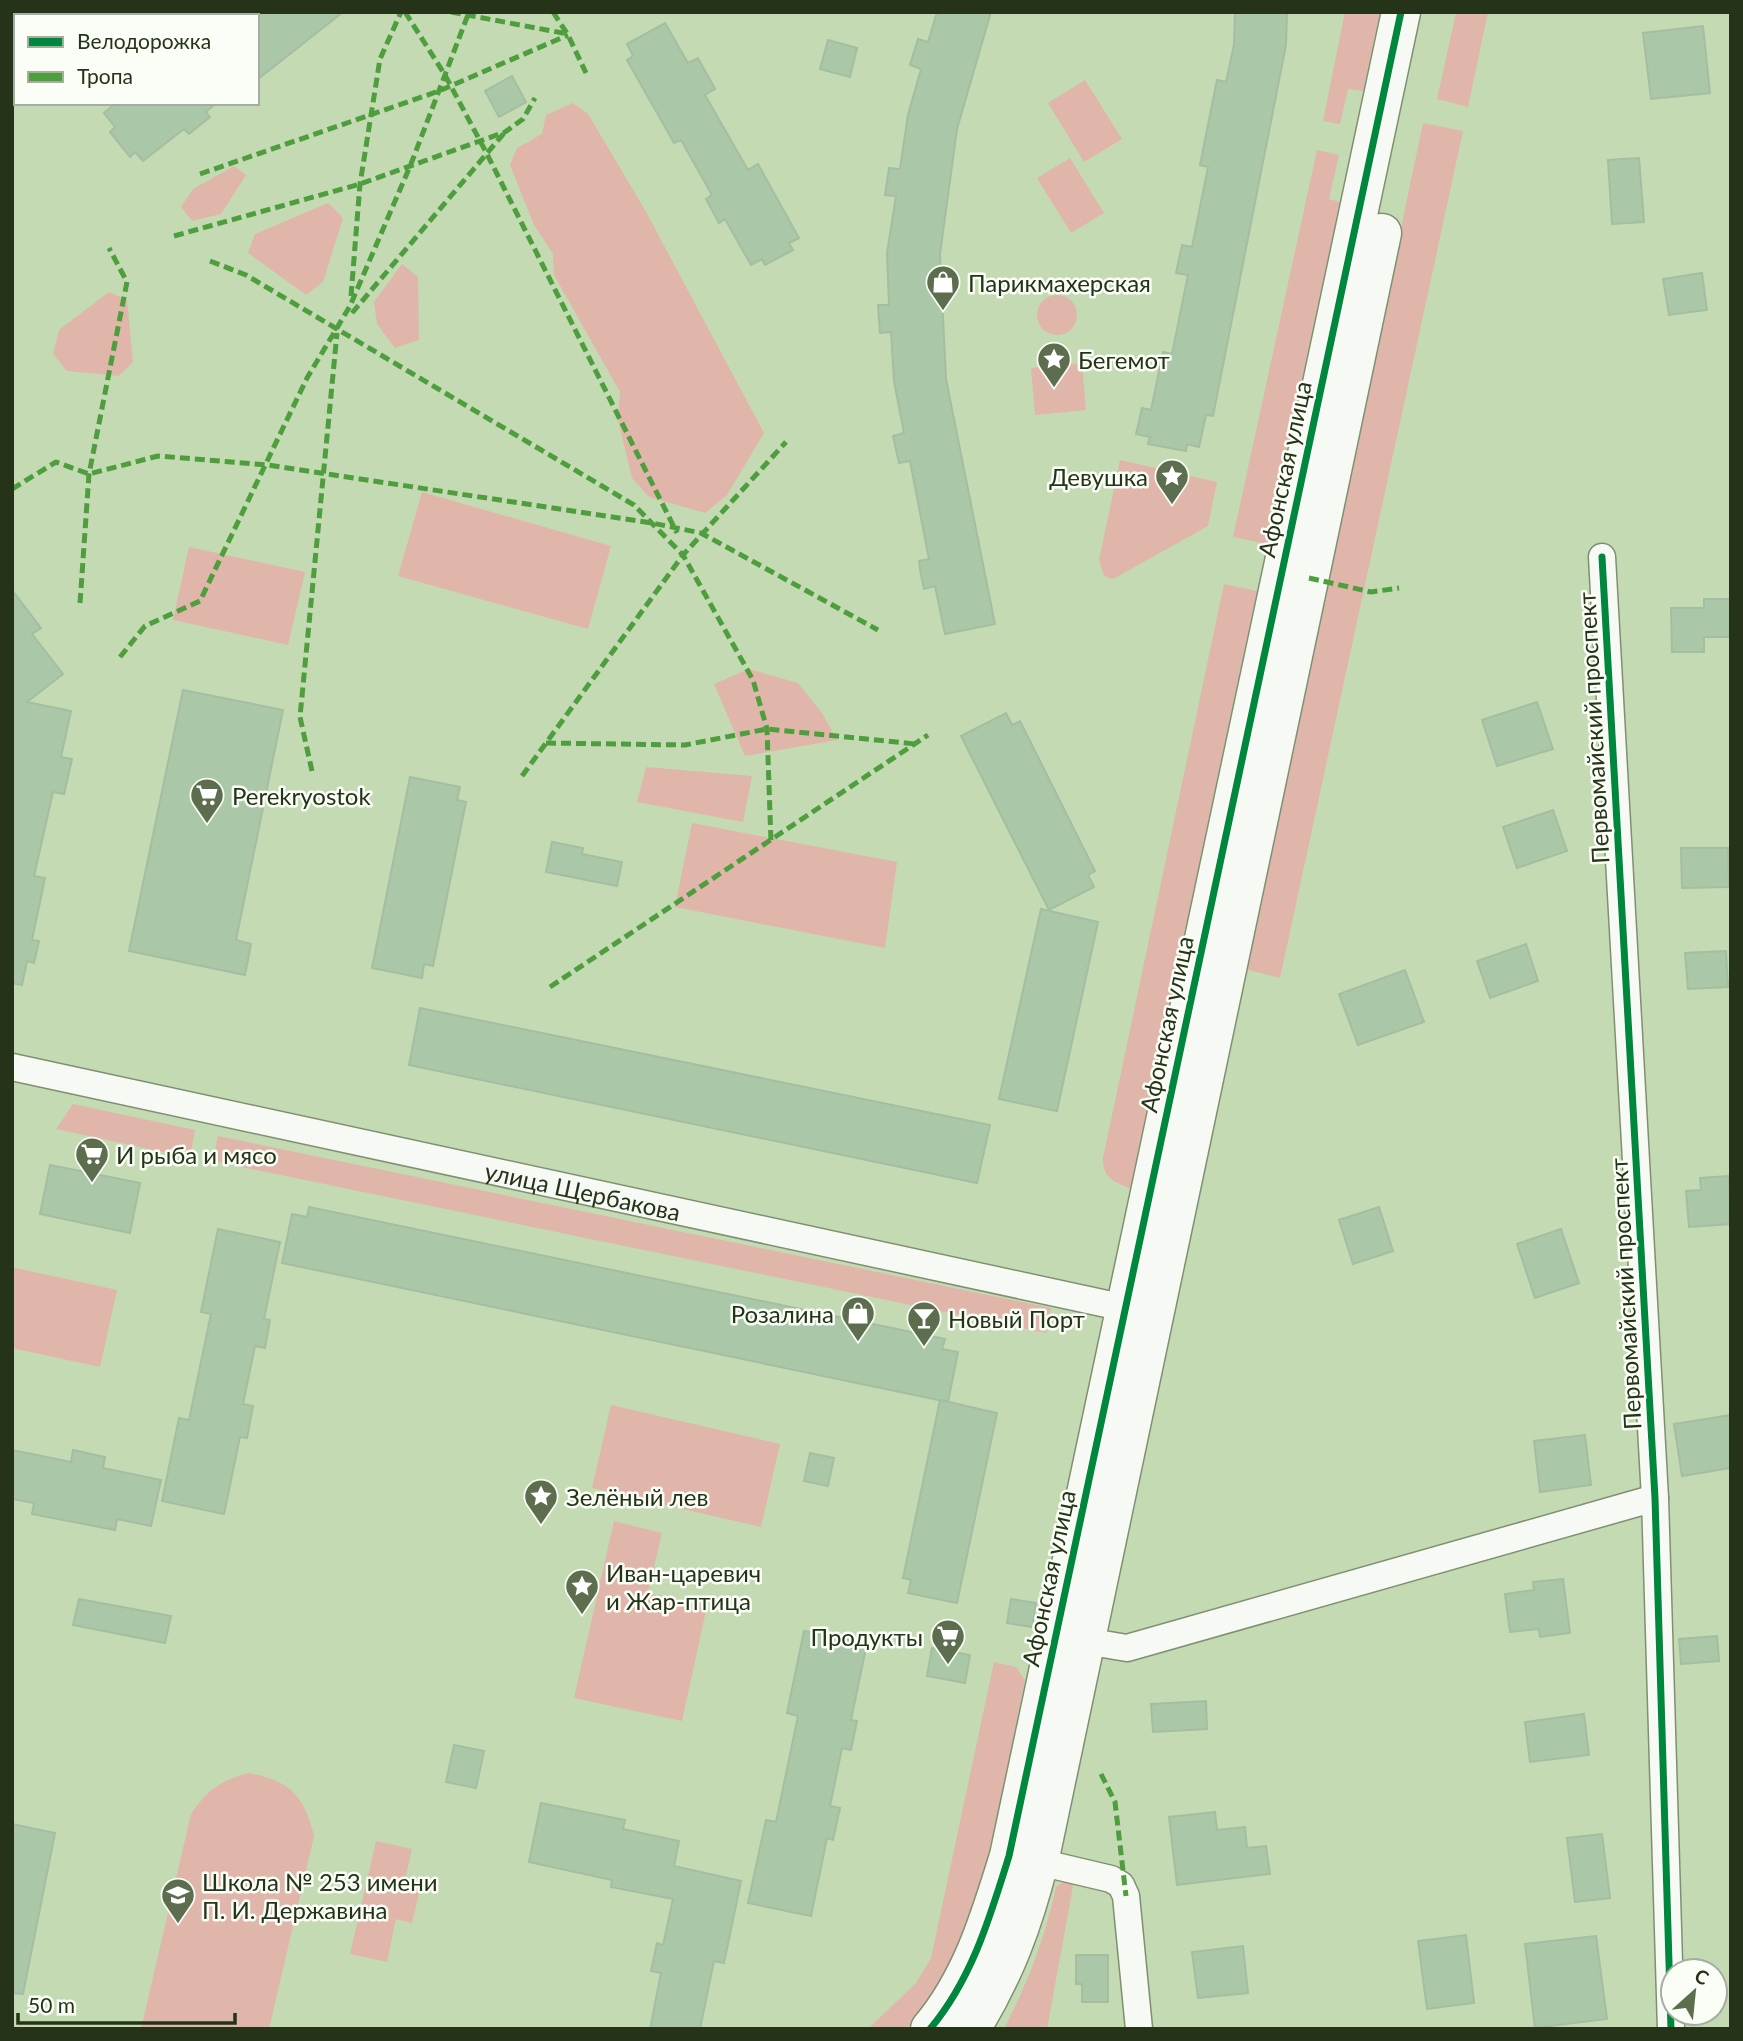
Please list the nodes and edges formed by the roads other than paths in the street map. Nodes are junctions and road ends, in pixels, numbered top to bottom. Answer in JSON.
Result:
{"nodes":[{"id":1,"x":1401,"y":12,"type":"edge"},
{"id":2,"x":1428,"y":12,"type":"edge"},
{"id":3,"x":1602,"y":557,"type":"dead end"},
{"id":4,"x":12,"y":1067,"type":"edge"},
{"id":5,"x":1140,"y":1311,"type":"junction"},
{"id":6,"x":1655,"y":1498,"type":"junction"},
{"id":7,"x":1085,"y":1641,"type":"junction"},
{"id":8,"x":1039,"y":1862,"type":"junction"},
{"id":9,"x":930,"y":2029,"type":"edge"},
{"id":10,"x":971,"y":2029,"type":"edge"},
{"id":11,"x":1139,"y":2029,"type":"edge"},
{"id":12,"x":1671,"y":2029,"type":"edge"}],
"edges":[{"from":1,"to":5,"type":"street","name":"Афонская улица"},
{"from":2,"to":5,"type":"street","name":"Афонская улица"},
{"from":3,"to":6,"type":"street","name":"Первомайский проспект"},
{"from":4,"to":5,"type":"street","name":"улица Щербакова"},
{"from":5,"to":7,"type":"street","name":"Афонская улица"},
{"from":5,"to":9,"type":"street","name":"Афонская улица"},
{"from":6,"to":7,"type":"street"},
{"from":6,"to":12,"type":"street","name":"Первомайский проспект"},
{"from":7,"to":8,"type":"street","name":"Афонская улица"},
{"from":8,"to":10,"type":"street","name":"Афонская улица"},
{"from":8,"to":11,"type":"street"}]}
